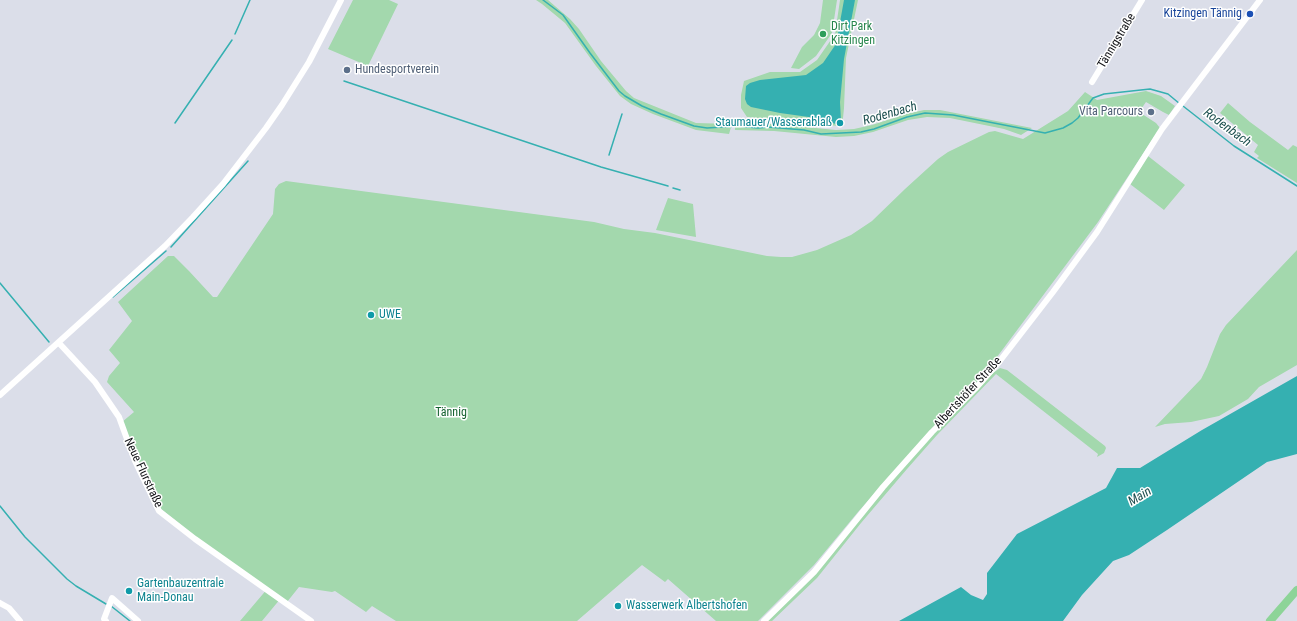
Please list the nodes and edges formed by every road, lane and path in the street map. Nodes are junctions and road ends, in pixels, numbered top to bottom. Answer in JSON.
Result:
{"nodes":[{"id":1,"x":341,"y":0,"type":"edge"},
{"id":2,"x":1142,"y":0,"type":"edge"},
{"id":3,"x":1260,"y":0,"type":"edge"},
{"id":4,"x":1092,"y":82,"type":"dead end"},
{"id":5,"x":59,"y":343,"type":"junction"},
{"id":6,"x":0,"y":394,"type":"edge"},
{"id":7,"x":1295,"y":593,"type":"edge"},
{"id":8,"x":0,"y":603,"type":"edge"},
{"id":9,"x":302,"y":618,"type":"edge"},
{"id":10,"x":20,"y":621,"type":"edge"},
{"id":11,"x":106,"y":621,"type":"edge"},
{"id":12,"x":138,"y":621,"type":"edge"},
{"id":13,"x":311,"y":621,"type":"edge"},
{"id":14,"x":764,"y":621,"type":"edge"},
{"id":15,"x":1270,"y":621,"type":"edge"}],
"edges":[{"from":1,"to":5,"type":"street"},
{"from":2,"to":4,"type":"street","name":"Tännigstraße"},
{"from":3,"to":14,"type":"street","name":"Albertshöfer Straße"},
{"from":5,"to":6,"type":"street"},
{"from":5,"to":9,"type":"street","name":"Neue Flurstraße"},
{"from":7,"to":15,"type":"main road"},
{"from":8,"to":10,"type":"street"},
{"from":9,"to":13,"type":"street","name":"Neue Flurstraße"},
{"from":11,"to":12,"type":"street"}]}
